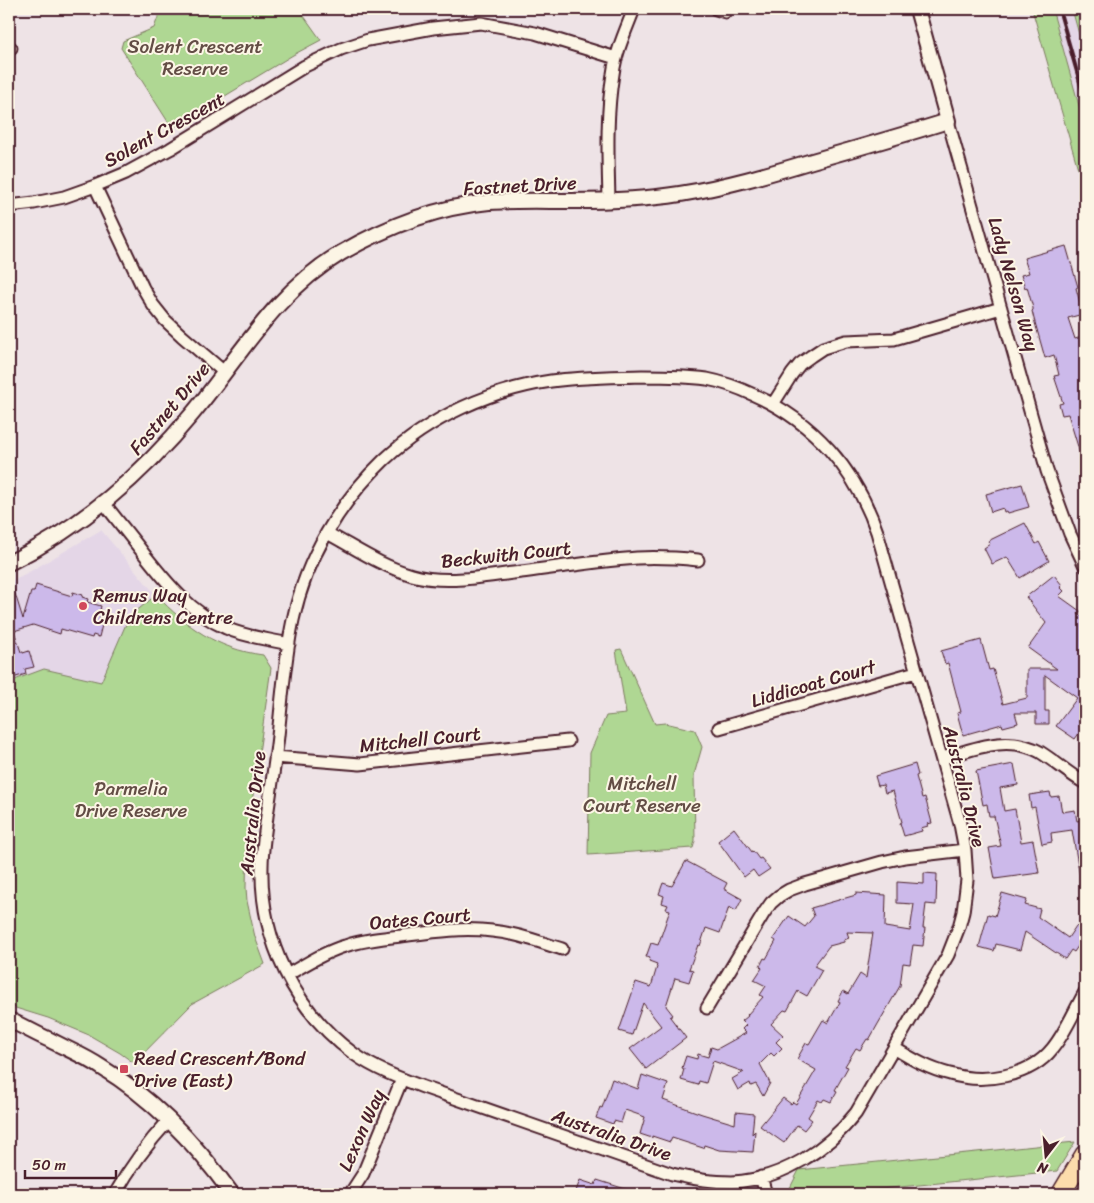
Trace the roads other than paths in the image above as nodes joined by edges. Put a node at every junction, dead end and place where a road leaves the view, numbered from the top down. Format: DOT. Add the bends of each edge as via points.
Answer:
graph roads {
  1 [pos="634,9"];
  2 [pos="917,9"];
  3 [pos="616,58"];
  4 [pos="948,122"];
  5 [pos="95,186"];
  6 [pos="609,200"];
  7 [pos="9,206"];
  8 [pos="1001,308"];
  9 [pos="224,372"];
  10 [pos="773,404"];
  11 [pos="104,503"];
  12 [pos="327,533"];
  13 [pos="698,560"];
  14 [pos="9,563"];
  15 [pos="1085,566"];
  16 [pos="289,644"];
  17 [pos="916,672"];
  18 [pos="719,728"];
  19 [pos="568,741"];
  20 [pos="275,757"];
  21 [pos="942,758"];
  22 [pos="1085,783"];
  23 [pos="965,850"];
  24 [pos="562,949"];
  25 [pos="287,975"];
  26 [pos="1085,992"];
  27 [pos="707,1008"];
  28 [pos="9,1020"];
  29 [pos="9,1030"];
  30 [pos="46,1038"];
  31 [pos="894,1048"];
  32 [pos="402,1079"];
  33 [pos="169,1120"];
  34 [pos="1085,1154"];
  35 [pos="761,1177"];
  36 [pos="115,1194"];
  37 [pos="232,1194"];
  38 [pos="350,1194"];
  39 [pos="766,1194"];
  40 [pos="1061,1194"];
  1 -- 3 [label="street"];
  2 -- 4 [label="street, Lady Nelson Way"];
  3 -- 5 [label="street, Solent Crescent" via="535,33 481,23 368,40 305,66 170,149"];
  3 -- 6 [label="street" via="608,111"];
  4 -- 6 [label="street, Fastnet Drive" via="706,190"];
  4 -- 8 [label="street, Lady Nelson Way"];
  5 -- 7 [label="street, Solent Crescent" via="64,197"];
  5 -- 9 [label="street" via="153,305 165,320"];
  6 -- 9 [label="street, Fastnet Drive" via="488,202 445,210 390,228 338,255 305,279 264,320"];
  8 -- 10 [label="street" via="894,339 846,341 823,348 800,364"];
  8 -- 15 [label="street, Lady Nelson Way" via="1056,497"];
  9 -- 11 [label="street, Fastnet Drive" via="168,441"];
  10 -- 12 [label="street, Australia Drive" via="726,384 688,377 574,379 511,389 451,413 414,436 384,460 361,485"];
  10 -- 17 [label="street, Australia Drive" via="826,445 862,497 876,532"];
  11 -- 14 [label="street, Fastnet Drive" via="68,530"];
  11 -- 16 [label="street" via="160,575 191,607 238,633"];
  12 -- 13 [label="street, Beckwith Court" via="397,570 444,580 636,558"];
  12 -- 16 [label="street, Australia Drive" via="302,587"];
  16 -- 20 [label="street, Australia Drive"];
  17 -- 18 [label="street, Liddicoat Court"];
  17 -- 21 [label="street, Australia Drive"];
  19 -- 20 [label="street, Mitchell Court" via="360,764"];
  20 -- 25 [label="street, Australia Drive" via="263,845 262,888 271,940"];
  21 -- 22 [label="street" via="991,745 1019,744 1040,752"];
  21 -- 23 [label="street, Australia Drive"];
  23 -- 27 [label="street" via="882,862 789,890 764,913"];
  23 -- 31 [label="street, Australia Drive" via="966,888 959,927 941,968"];
  24 -- 25 [label="street, Oates Court" via="492,931 432,932 343,946"];
  25 -- 32 [label="street, Australia Drive" via="308,1010 343,1045 370,1064"];
  26 -- 31 [label="street" via="1052,1049 1023,1071 988,1078 967,1078 925,1066"];
  28 -- 30 [label="street"];
  29 -- 30 [label="street"];
  30 -- 33 [label="street" via="100,1066"];
  31 -- 35 [label="street, Australia Drive" via="856,1113 836,1135 806,1158"];
  32 -- 35 [label="street, Australia Drive" via="672,1174 717,1181"];
  32 -- 38 [label="street, Lexon Way" via="363,1174"];
  33 -- 36 [label="street" via="140,1154"];
  33 -- 37 [label="street" via="189,1139"];
  34 -- 40 [label="main road"];
  35 -- 39 [label="street"];
}
